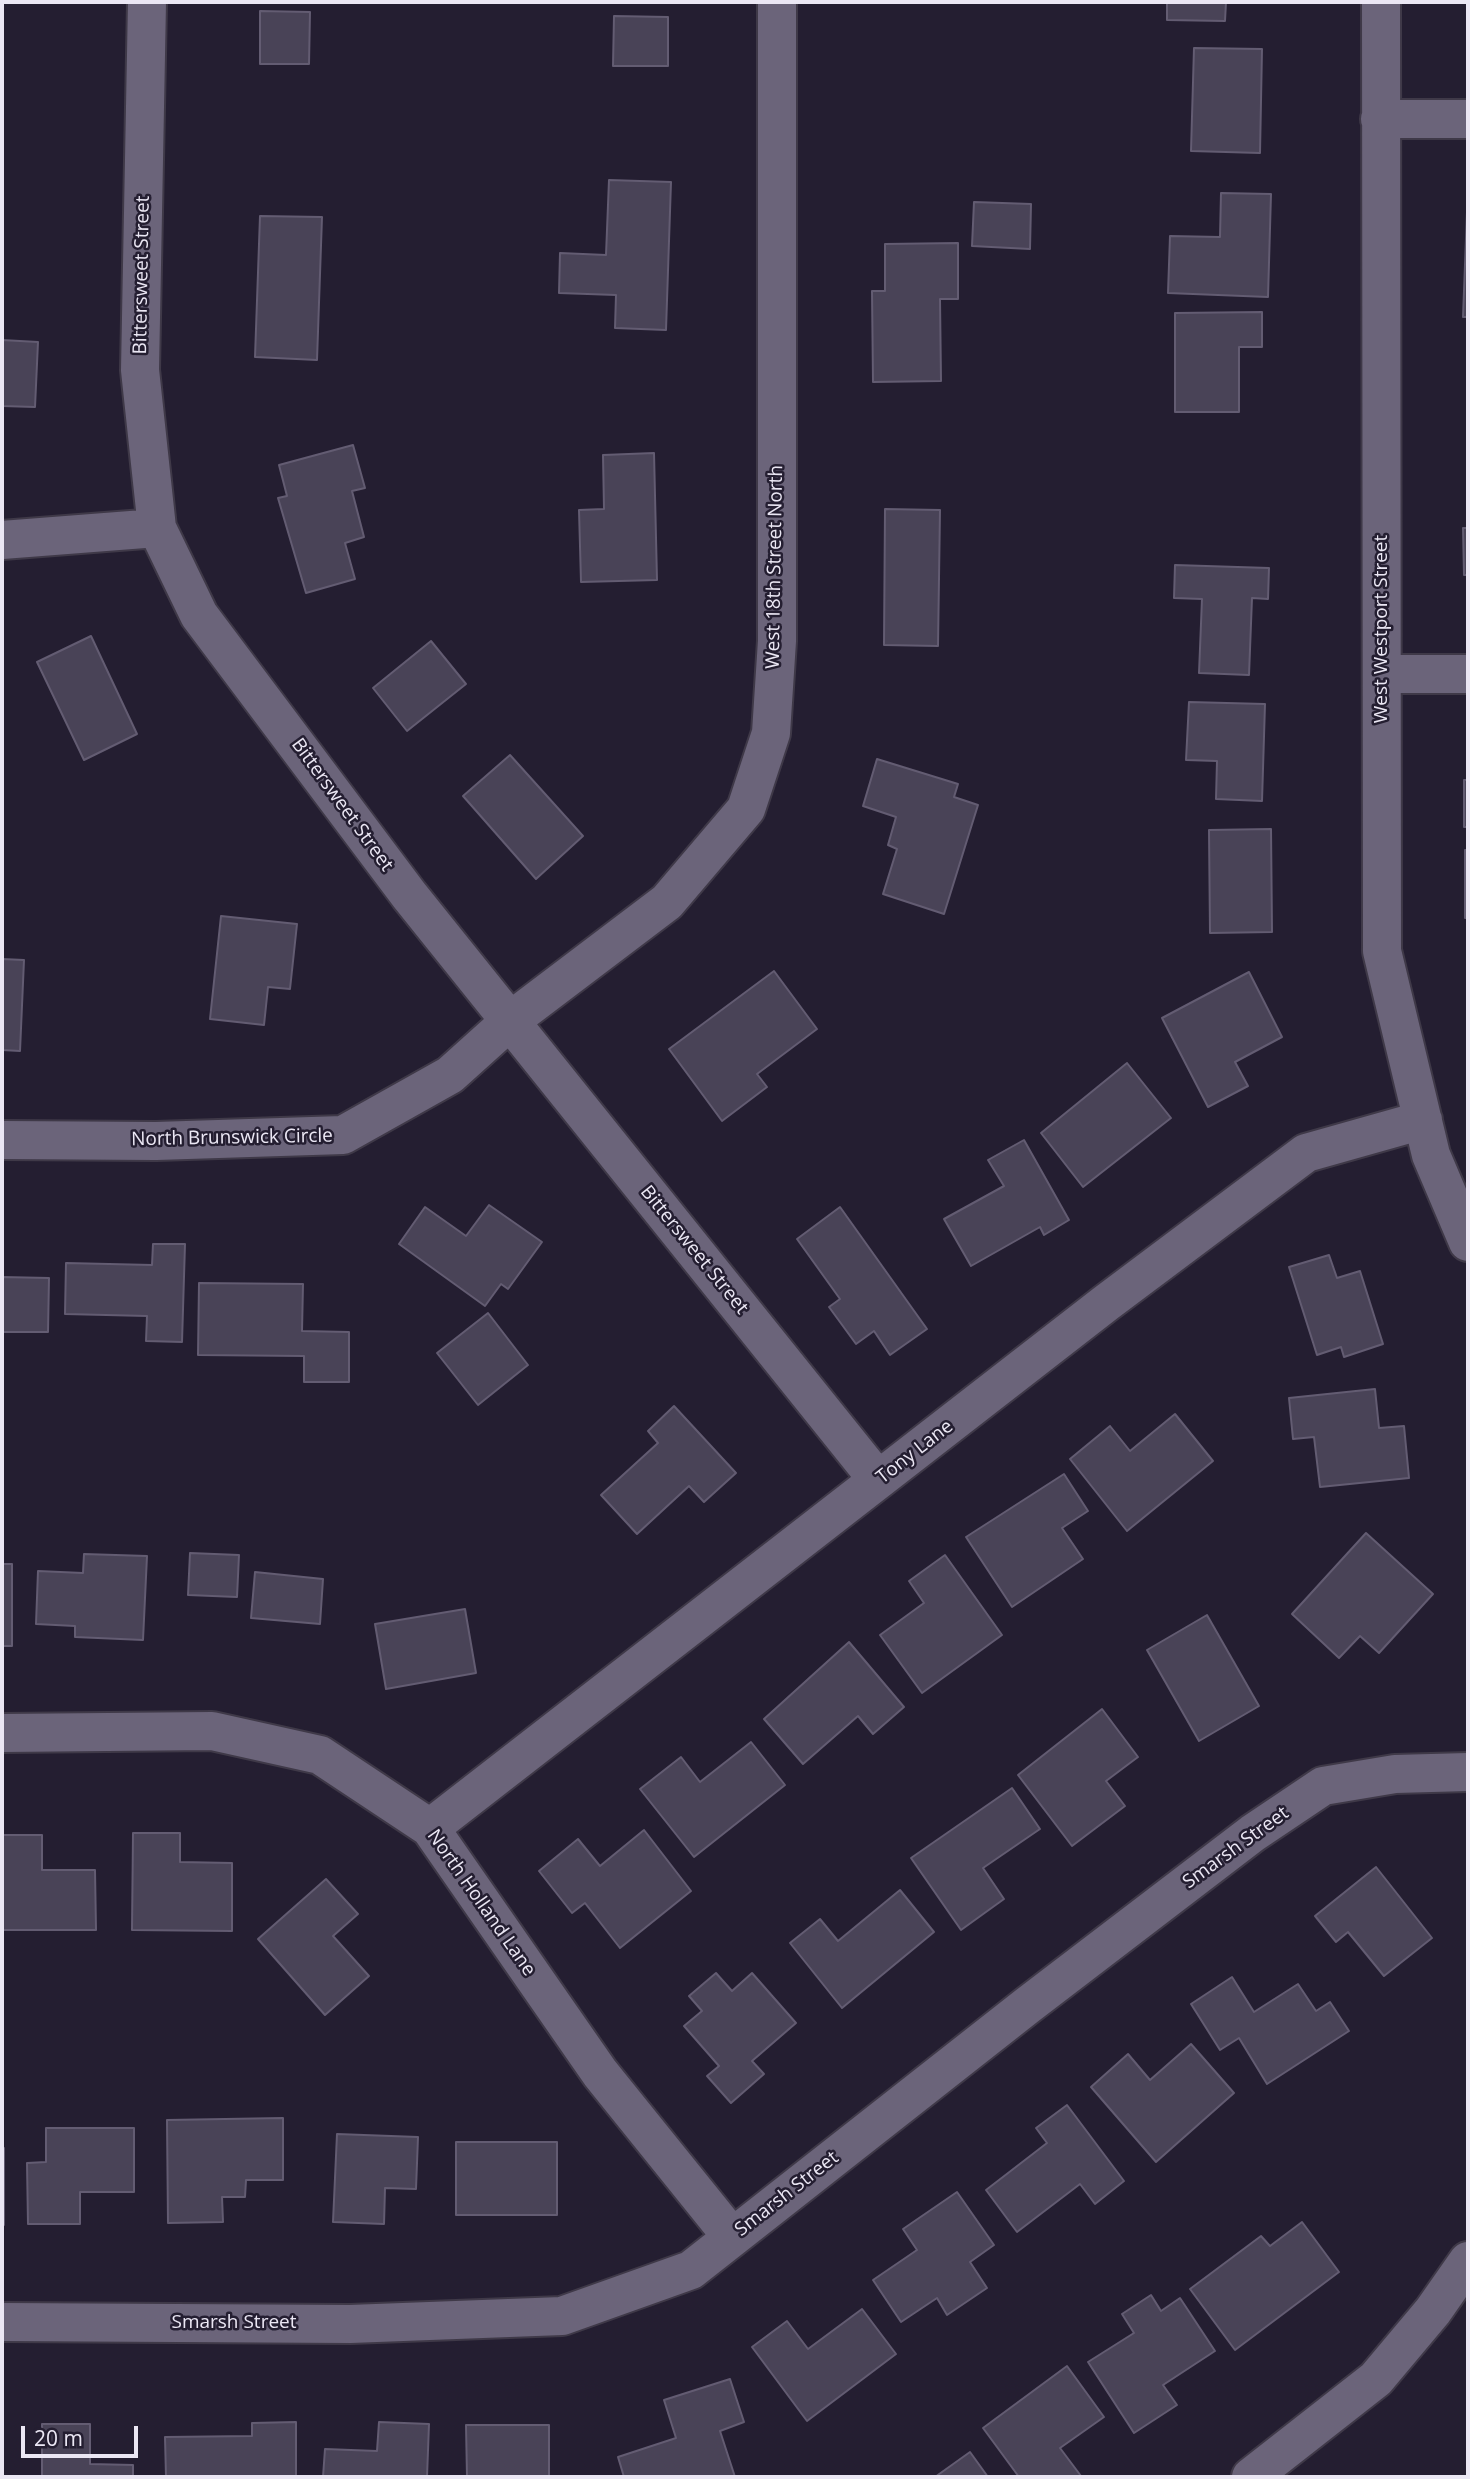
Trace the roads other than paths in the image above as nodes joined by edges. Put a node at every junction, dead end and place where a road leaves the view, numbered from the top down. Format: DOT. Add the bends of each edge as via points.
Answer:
graph roads {
  1 [pos="147,2"];
  2 [pos="777,2"];
  3 [pos="1381,2"];
  4 [pos="1380,119"];
  5 [pos="1468,119"];
  6 [pos="157,528"];
  7 [pos="2,540"];
  8 [pos="1382,674"];
  9 [pos="1468,674"];
  10 [pos="510,1021"];
  11 [pos="1423,1120"];
  12 [pos="2,1140"];
  13 [pos="1468,1242"];
  14 [pos="878,1480"];
  15 [pos="2,1733"];
  16 [pos="1468,1772"];
  17 [pos="430,1828"];
  18 [pos="732,2237"];
  19 [pos="1468,2261"];
  20 [pos="2,2322"];
  21 [pos="1251,2477"];
  1 -- 6 [label="street, Bittersweet Street" via="141,369"];
  2 -- 10 [label="street, West 18th Street North" via="776,641 771,733 746,809 667,902"];
  3 -- 4 [label="street, West Westport Street"];
  4 -- 5 [label="street"];
  4 -- 8 [label="street, West Westport Street"];
  6 -- 7 [label="street"];
  6 -- 10 [label="street, Bittersweet Street" via="199,615 408,895"];
  8 -- 9 [label="street"];
  8 -- 11 [label="street, West Westport Street" via="1382,951"];
  10 -- 12 [label="street, North Brunswick Circle" via="450,1074 343,1135"];
  10 -- 14 [label="street, Bittersweet Street"];
  11 -- 13 [label="street, West Westport Street" via="1431,1155"];
  11 -- 14 [label="street, Tony Lane" via="1306,1153"];
  14 -- 17 [label="street, Tony Lane"];
  15 -- 17 [label="street, North Holland Lane" via="212,1731 320,1755"];
  16 -- 18 [label="street, Smarsh Street" via="1395,1774 1323,1786 1232,1849"];
  17 -- 18 [label="street, North Holland Lane" via="600,2073"];
  18 -- 20 [label="street, Smarsh Street" via="691,2270 562,2316 350,2323"];
  19 -- 21 [label="street" via="1376,2379"];
}
